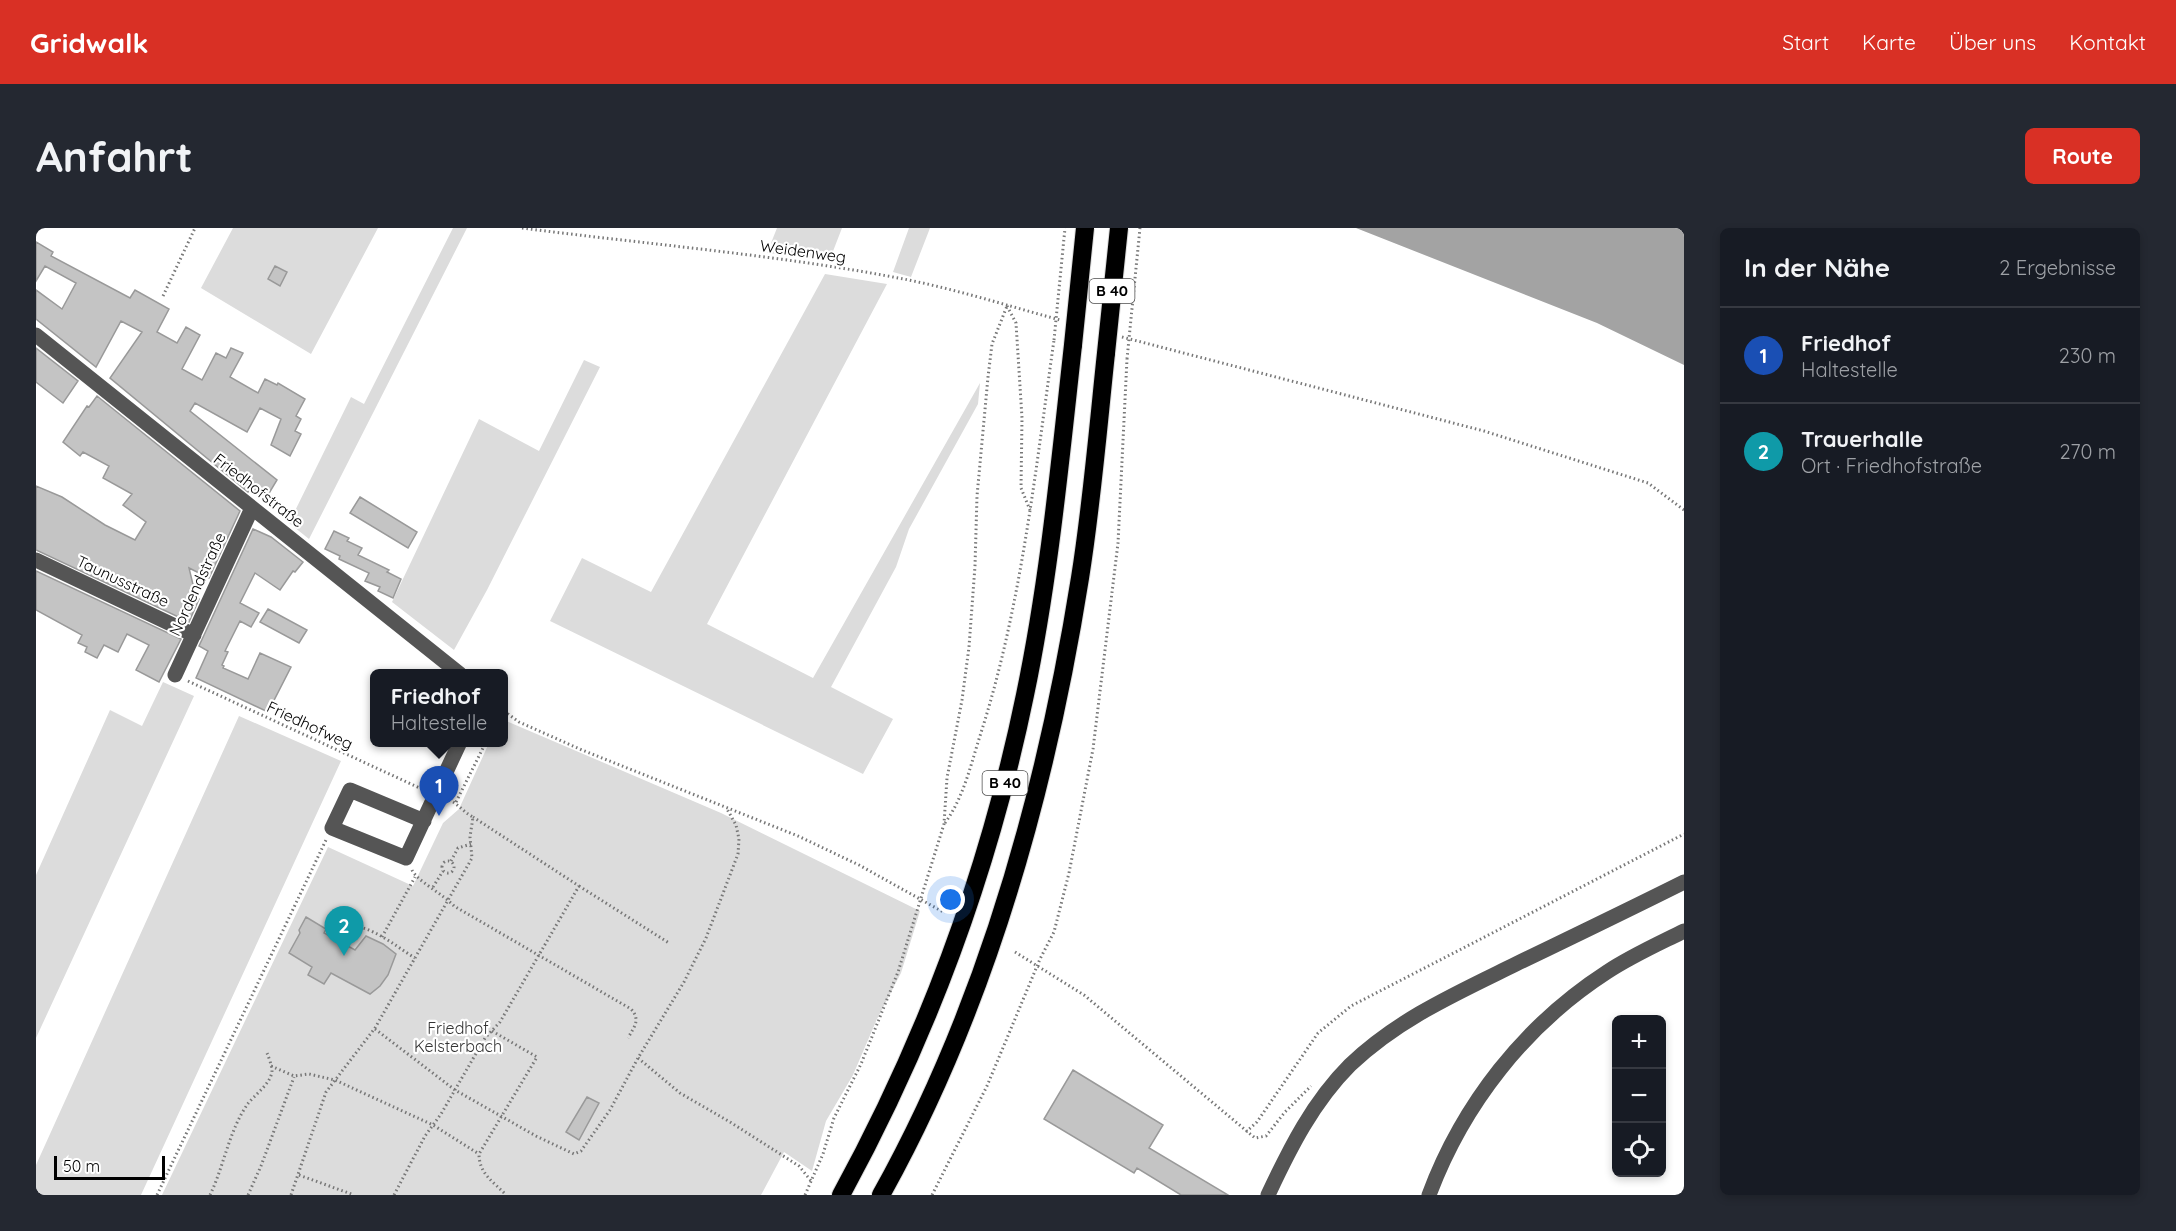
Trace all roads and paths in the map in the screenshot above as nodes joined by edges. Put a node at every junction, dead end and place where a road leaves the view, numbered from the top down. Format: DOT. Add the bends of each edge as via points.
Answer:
graph roads {
  1 [pos="195,228"];
  2 [pos="522,228"];
  3 [pos="1065,228"];
  4 [pos="1085,228"];
  5 [pos="1119,228"];
  6 [pos="1140,228"];
  7 [pos="163,296"];
  8 [pos="1007,306"];
  9 [pos="1060,320"];
  10 [pos="36,335"];
  11 [pos="1118,336"];
  12 [pos="252,508"];
  13 [pos="1030,510"];
  14 [pos="1684,510"];
  15 [pos="36,560"];
  16 [pos="194,634"];
  17 [pos="454,669"];
  18 [pos="175,675"];
  19 [pos="508,714"];
  20 [pos="458,747"];
  21 [pos="484,747"];
  22 [pos="436,795"];
  23 [pos="727,809"];
  24 [pos="473,818"];
  25 [pos="424,821"];
  26 [pos="944,824"];
  27 [pos="332,828"];
  28 [pos="1684,834"];
  29 [pos="471,844"];
  30 [pos="451,862"];
  31 [pos="452,870"];
  32 [pos="443,871"];
  33 [pos="462,875"];
  34 [pos="1684,882"];
  35 [pos="579,886"];
  36 [pos="433,888"];
  37 [pos="920,898"];
  38 [pos="448,899"];
  39 [pos="945,913"];
  40 [pos="329,932"];
  41 [pos="1684,932"];
  42 [pos="382,937"];
  43 [pos="669,943"];
  44 [pos="1015,952"];
  45 [pos="540,954"];
  46 [pos="415,958"];
  47 [pos="1038,968"];
  48 [pos="375,1028"];
  49 [pos="492,1031"];
  50 [pos="628,1038"];
  51 [pos="267,1053"];
  52 [pos="638,1058"];
  53 [pos="271,1066"];
  54 [pos="294,1076"];
  55 [pos="1318,1079"];
  56 [pos="335,1080"];
  57 [pos="455,1090"];
  58 [pos="502,1116"];
  59 [pos="433,1125"];
  60 [pos="1246,1132"];
  61 [pos="479,1154"];
  62 [pos="298,1174"];
  63 [pos="812,1182"];
  64 [pos="157,1195"];
  65 [pos="210,1195"];
  66 [pos="248,1195"];
  67 [pos="291,1195"];
  68 [pos="354,1195"];
  69 [pos="394,1195"];
  70 [pos="506,1195"];
  71 [pos="805,1195"];
  72 [pos="841,1195"];
  73 [pos="881,1195"];
  74 [pos="932,1195"];
  75 [pos="1268,1195"];
  76 [pos="1429,1195"];
  1 -- 7 [label="path"];
  2 -- 8 [label="path, Weidenweg" via="834,267 896,277"];
  3 -- 13 [label="path, bridge"];
  4 -- 72 [label="highway, B 40, bridge" via="1038,627 1004,788 939,987 890,1099"];
  5 -- 73 [label="highway, B 40, bridge" via="1093,484 1052,728 1003,911 975,989"];
  6 -- 47 [label="path, bridge" via="1127,359 1118,543 1093,749 1070,873 1054,932"];
  8 -- 9 [label="path, Weidenweg"];
  8 -- 13 [label="path" via="1016,323 1022,418 1021,488"];
  8 -- 26 [label="path" via="992,344 976,496 969,647 947,778"];
  10 -- 12 [label="street, Friedhofstraße"];
  11 -- 14 [label="path" via="1484,431 1648,483"];
  12 -- 16 [label="street, Nordendstraße"];
  12 -- 17 [label="street, Friedhofstraße"];
  13 -- 26 [label="path" via="986,718 957,806"];
  15 -- 16 [label="street, Taunusstraße"];
  16 -- 18 [label="street, Nordendstraße"];
  18 -- 22 [label="path, Friedhofweg"];
  19 -- 23 [label="path" via="564,742"];
  20 -- 22 [label="street"];
  21 -- 24 [label="path" via="456,802"];
  22 -- 25 [label="street"];
  23 -- 37 [label="path" via="827,850"];
  23 -- 52 [label="path" via="736,825 738,854 698,957"];
  24 -- 29 [label="path"];
  24 -- 35 [label="path"];
  25 -- 27 [label="street" via="406,858"];
  25 -- 27 [label="street" via="350,790"];
  26 -- 37 [label="path"];
  27 -- 64 [label="path"];
  28 -- 60 [label="path" via="1336,1016 1318,1033 1257,1122"];
  29 -- 30 [label="path" via="458,848"];
  29 -- 33 [label="path" via="472,858"];
  30 -- 31 [label="path"];
  30 -- 32 [label="path" via="443,863"];
  31 -- 32 [label="path"];
  31 -- 33 [label="path"];
  32 -- 36 [label="path"];
  33 -- 38 [label="path"];
  34 -- 75 [label="street" via="1433,1005 1388,1033 1350,1066 1319,1101"];
  35 -- 43 [label="path"];
  35 -- 45 [label="path"];
  36 -- 38 [label="path"];
  36 -- 42 [label="path" via="415,877"];
  37 -- 39 [label="path"];
  37 -- 63 [label="path" via="898,972 861,1064 834,1118"];
  38 -- 45 [label="path"];
  38 -- 46 [label="path"];
  40 -- 42 [label="path" via="344,925 357,925"];
  41 -- 76 [label="street" via="1606,972 1529,1036 1477,1099 1449,1148"];
  42 -- 46 [label="path"];
  44 -- 47 [label="path"];
  45 -- 49 [label="path"];
  45 -- 50 [label="path" via="631,1009 637,1021"];
  46 -- 48 [label="path"];
  47 -- 60 [label="path" via="1084,994"];
  47 -- 74 [label="path" via="987,1086"];
  48 -- 56 [label="path"];
  48 -- 57 [label="path"];
  49 -- 57 [label="path"];
  49 -- 58 [label="path" via="537,1057"];
  51 -- 53 [label="path"];
  52 -- 58 [label="path" via="610,1110 581,1151 574,1154"];
  52 -- 63 [label="path" via="680,1093 799,1166"];
  53 -- 54 [label="path"];
  53 -- 65 [label="path" via="268,1081 247,1106 235,1130"];
  54 -- 56 [label="path" via="309,1074"];
  54 -- 66 [label="path"];
  55 -- 60 [label="path" via="1266,1136 1255,1138"];
  56 -- 59 [label="path"];
  56 -- 62 [label="path" via="326,1092"];
  57 -- 58 [label="path"];
  57 -- 59 [label="path"];
  58 -- 61 [label="path"];
  59 -- 61 [label="path"];
  59 -- 69 [label="path"];
  61 -- 70 [label="path" via="486,1177"];
  62 -- 67 [label="path"];
  62 -- 68 [label="path"];
  63 -- 71 [label="path"];
}
